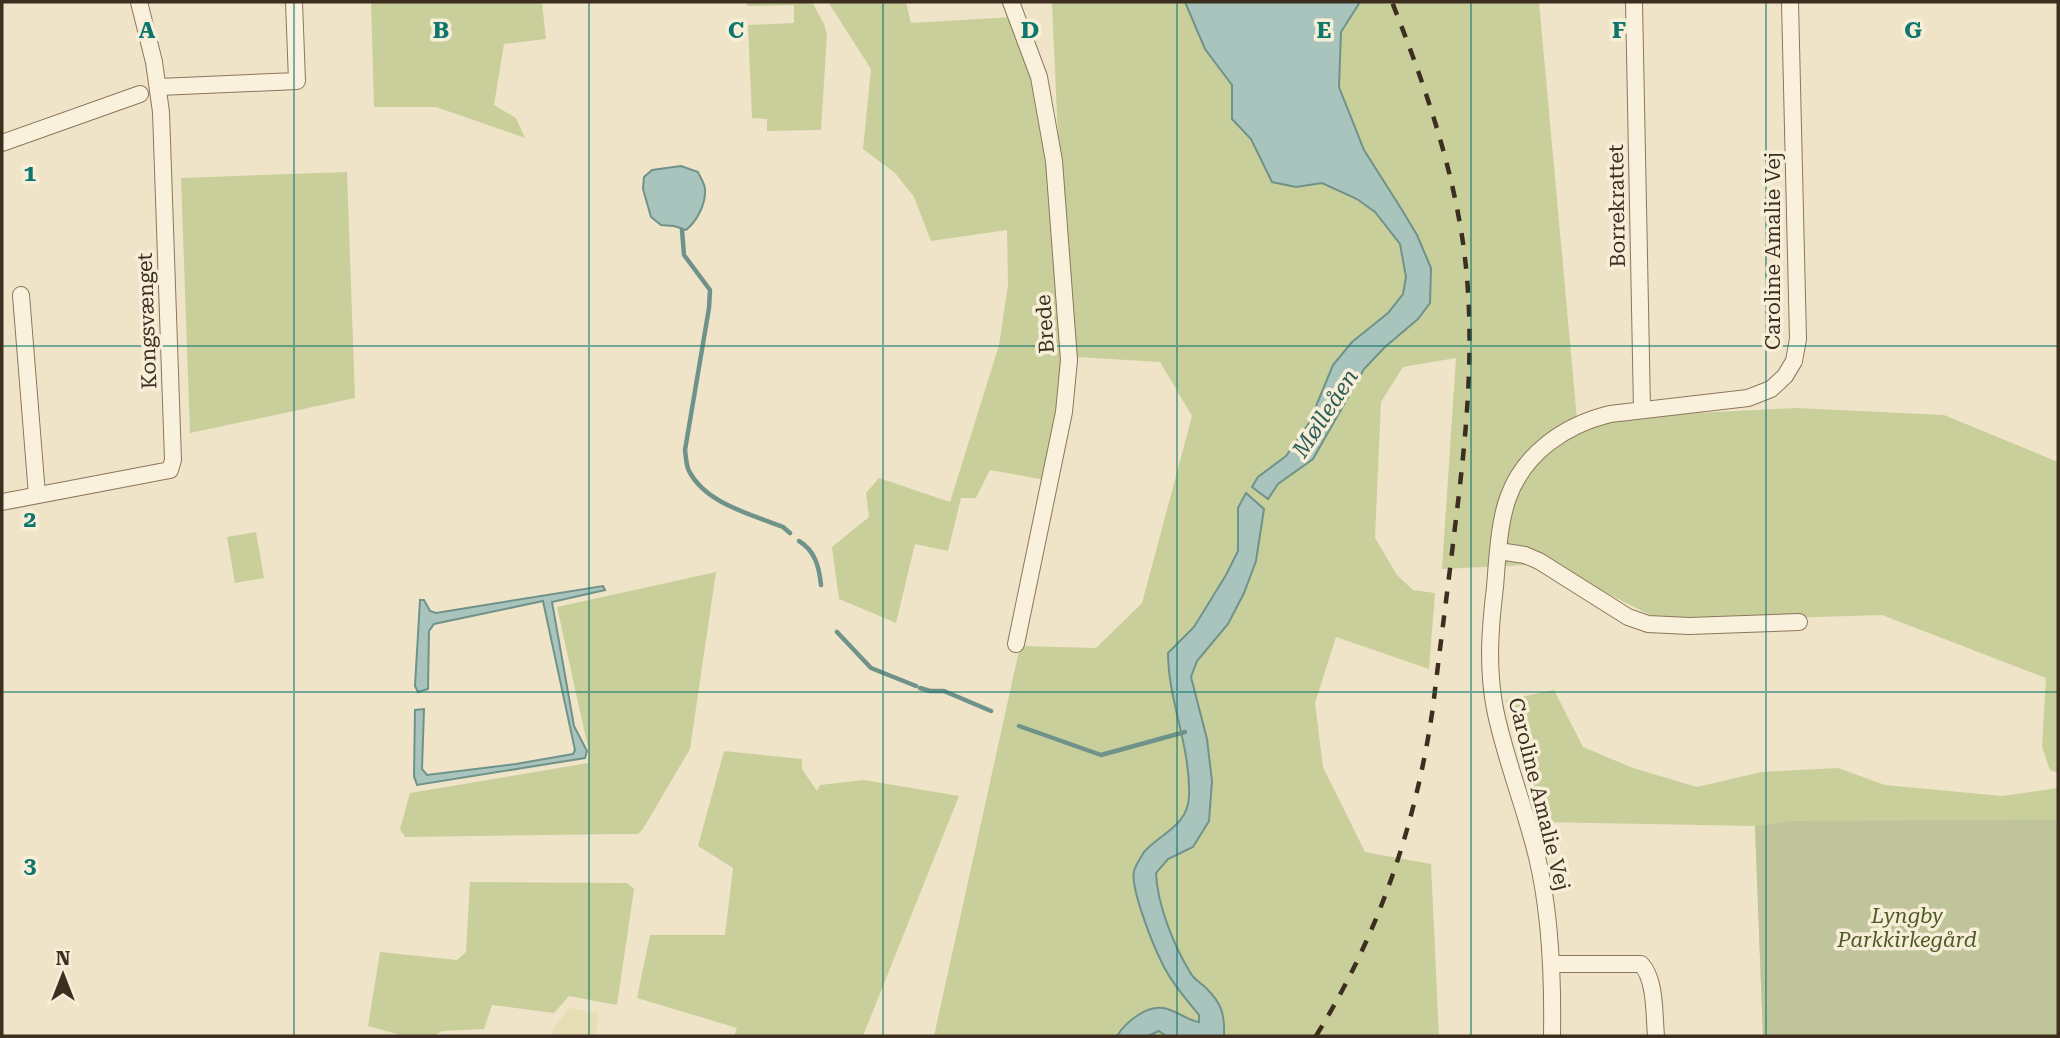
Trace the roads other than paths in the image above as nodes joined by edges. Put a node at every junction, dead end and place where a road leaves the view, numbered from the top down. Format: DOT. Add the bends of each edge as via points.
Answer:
graph roads {
  1 [pos="139,2"];
  2 [pos="294,2"];
  3 [pos="1011,2"];
  4 [pos="1634,2"];
  5 [pos="1790,2"];
  6 [pos="159,87"];
  7 [pos="140,94"];
  8 [pos="2,143"];
  9 [pos="21,295"];
  10 [pos="1642,409"];
  11 [pos="37,495"];
  12 [pos="2,502"];
  13 [pos="1499,551"];
  14 [pos="1799,622"];
  15 [pos="1016,644"];
  16 [pos="1552,964"];
  17 [pos="1552,1036"];
  18 [pos="1656,1036"];
  1 -- 6 [label="street, Kongsvænget"];
  2 -- 6 [label="street" via="297,81"];
  3 -- 15 [label="street, Brede" via="1039,77 1054,161 1069,360 1064,412"];
  4 -- 10 [label="street, Borrekrattet"];
  5 -- 10 [label="street, Caroline Amalie Vej" via="1798,339 1794,361 1771,389 1748,398"];
  6 -- 11 [label="street, Kongsvænget" via="173,460 170,470"];
  7 -- 8 [label="street"];
  9 -- 11 [label="street"];
  10 -- 13 [label="street, Caroline Amalie Vej" via="1588,419 1541,449 1508,498"];
  11 -- 12 [label="street, Kongsvænget"];
  13 -- 14 [label="street" via="1539,561 1628,617 1648,624"];
  13 -- 16 [label="street, Caroline Amalie Vej" via="1489,646 1494,706 1537,857"];
  16 -- 17 [label="street, Caroline Amalie Vej"];
  16 -- 18 [label="street" via="1641,964 1650,985"];
}
